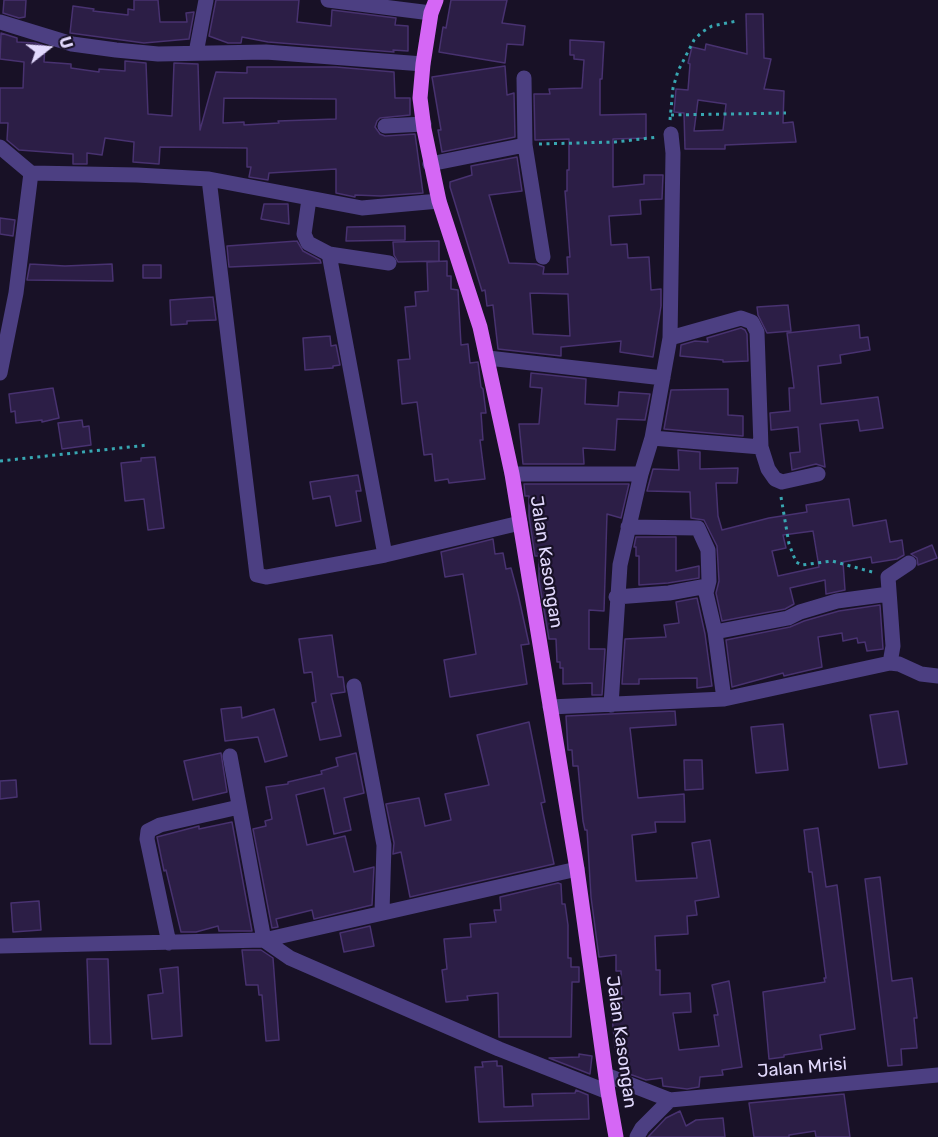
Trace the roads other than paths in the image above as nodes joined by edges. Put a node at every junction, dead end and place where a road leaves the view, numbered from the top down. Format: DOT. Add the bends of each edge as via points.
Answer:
graph roads {
  1 [pos="206,0"];
  2 [pos="328,0"];
  3 [pos="434,7"];
  4 [pos="0,22"];
  5 [pos="196,53"];
  6 [pos="423,64"];
  7 [pos="525,78"];
  8 [pos="424,124"];
  9 [pos="385,126"];
  10 [pos="671,134"];
  11 [pos="525,145"];
  12 [pos="0,147"];
  13 [pos="430,164"];
  14 [pos="31,174"];
  15 [pos="209,179"];
  16 [pos="309,199"];
  17 [pos="439,201"];
  18 [pos="329,254"];
  19 [pos="543,257"];
  20 [pos="389,263"];
  21 [pos="670,338"];
  22 [pos="488,358"];
  23 [pos="0,373"];
  24 [pos="663,378"];
  25 [pos="652,438"];
  26 [pos="761,447"];
  27 [pos="512,474"];
  28 [pos="640,474"];
  29 [pos="818,474"];
  30 [pos="520,523"];
  31 [pos="628,527"];
  32 [pos="385,555"];
  33 [pos="909,563"];
  34 [pos="707,586"];
  35 [pos="889,594"];
  36 [pos="616,597"];
  37 [pos="715,632"];
  38 [pos="890,663"];
  39 [pos="938,676"];
  40 [pos="354,686"];
  41 [pos="724,699"];
  42 [pos="611,705"];
  43 [pos="550,707"];
  44 [pos="230,756"];
  45 [pos="239,807"];
  46 [pos="577,869"];
  47 [pos="382,912"];
  48 [pos="264,940"];
  49 [pos="169,943"];
  50 [pos="0,946"];
  51 [pos="606,1075"];
  52 [pos="938,1075"];
  53 [pos="608,1092"];
  54 [pos="670,1100"];
  55 [pos="616,1137"];
  56 [pos="637,1137"];
  1 -- 5 [label="street"];
  2 -- 3 [label="street"];
  3 -- 6 [label="main road, Jalan Kasongan"];
  4 -- 5 [label="street" via="72,44 158,54"];
  5 -- 6 [label="street" via="266,52"];
  6 -- 8 [label="main road, Jalan Kasongan" via="420,98"];
  7 -- 11 [label="street"];
  8 -- 9 [label="street"];
  8 -- 13 [label="main road, Jalan Kasongan"];
  10 -- 21 [label="street"];
  11 -- 13 [label="street"];
  11 -- 19 [label="street"];
  12 -- 14 [label="street"];
  13 -- 17 [label="main road, Jalan Kasongan"];
  14 -- 15 [label="street"];
  14 -- 23 [label="street" via="16,293"];
  15 -- 16 [label="street"];
  15 -- 32 [label="street" via="256,575 266,577"];
  16 -- 17 [label="street" via="362,208"];
  16 -- 18 [label="street" via="304,237"];
  17 -- 22 [label="main road, Jalan Kasongan"];
  18 -- 20 [label="street"];
  18 -- 32 [label="street"];
  21 -- 24 [label="street"];
  21 -- 26 [label="street" via="741,318 754,324"];
  22 -- 24 [label="street"];
  22 -- 27 [label="main road, Jalan Kasongan"];
  24 -- 25 [label="street"];
  25 -- 26 [label="street"];
  25 -- 28 [label="street"];
  26 -- 29 [label="street" via="768,469 778,481"];
  27 -- 28 [label="street"];
  27 -- 30 [label="main road, Jalan Kasongan"];
  28 -- 31 [label="street"];
  30 -- 32 [label="street"];
  30 -- 43 [label="main road, Jalan Kasongan"];
  31 -- 34 [label="street" via="698,528 708,549"];
  31 -- 36 [label="street"];
  33 -- 35 [label="street" via="888,577"];
  34 -- 36 [label="street"];
  34 -- 37 [label="street"];
  35 -- 37 [label="street" via="837,601 788,618"];
  35 -- 38 [label="street" via="893,646"];
  36 -- 42 [label="street"];
  37 -- 41 [label="street"];
  38 -- 39 [label="street" via="921,675"];
  38 -- 41 [label="street"];
  40 -- 47 [label="street" via="384,845"];
  41 -- 42 [label="street"];
  42 -- 43 [label="street"];
  43 -- 46 [label="main road, Jalan Kasongan"];
  44 -- 45 [label="street"];
  45 -- 48 [label="street"];
  45 -- 49 [label="street" via="148,831"];
  46 -- 47 [label="street"];
  46 -- 51 [label="main road, Jalan Kasongan"];
  47 -- 48 [label="street"];
  48 -- 49 [label="street"];
  48 -- 53 [label="street" via="290,958"];
  49 -- 50 [label="street"];
  51 -- 53 [label="main road, Jalan Kasongan"];
  51 -- 54 [label="street"];
  52 -- 54 [label="street, Jalan Mrisi"];
  53 -- 55 [label="main road, Jalan Kasongan"];
  54 -- 56 [label="street"];
}
